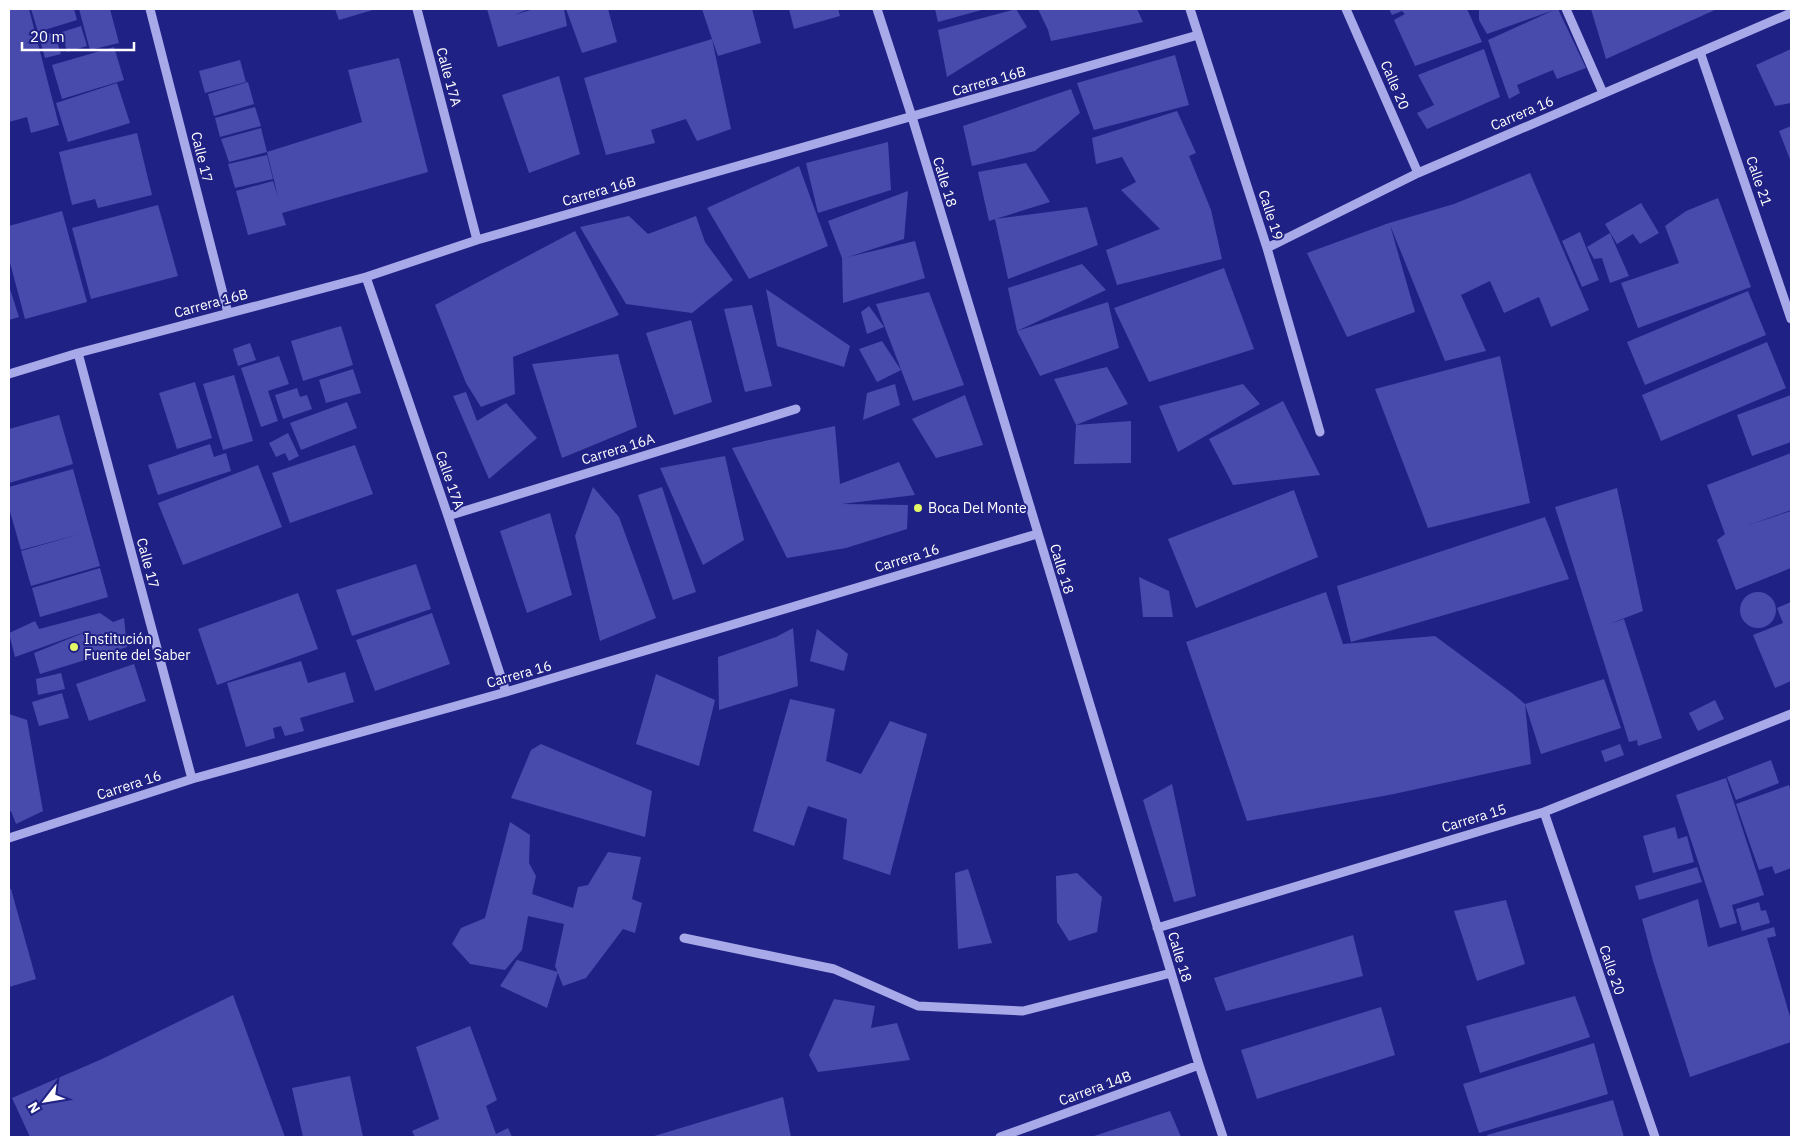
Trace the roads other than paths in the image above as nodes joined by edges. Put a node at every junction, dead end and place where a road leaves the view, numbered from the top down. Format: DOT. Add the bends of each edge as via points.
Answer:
graph roads {
  1 [pos="150,9"];
  2 [pos="417,9"];
  3 [pos="877,9"];
  4 [pos="1190,9"];
  5 [pos="1346,9"];
  6 [pos="1566,9"];
  7 [pos="1791,13"];
  8 [pos="1198,35"];
  9 [pos="1700,52"];
  10 [pos="1603,92"];
  11 [pos="912,117"];
  12 [pos="1418,173"];
  13 [pos="477,240"];
  14 [pos="1267,248"];
  15 [pos="366,277"];
  16 [pos="228,313"];
  17 [pos="1791,319"];
  18 [pos="78,354"];
  19 [pos="9,374"];
  20 [pos="796,409"];
  21 [pos="1320,432"];
  22 [pos="448,516"];
  23 [pos="1037,534"];
  24 [pos="506,692"];
  25 [pos="1791,714"];
  26 [pos="192,779"];
  27 [pos="1544,812"];
  28 [pos="9,838"];
  29 [pos="1157,928"];
  30 [pos="684,938"];
  31 [pos="1171,973"];
  32 [pos="1199,1065"];
  33 [pos="1000,1137"];
  34 [pos="1223,1137"];
  35 [pos="1655,1137"];
  1 -- 16 [label="street, Calle 17"];
  2 -- 13 [label="street, Calle 17A"];
  3 -- 11 [label="street, Calle 18"];
  4 -- 8 [label="street, Calle 19"];
  5 -- 12 [label="street, Calle 20"];
  6 -- 10 [label="street"];
  7 -- 9 [label="street, Carrera 16"];
  8 -- 11 [label="street, Carrera 16B"];
  8 -- 14 [label="street, Calle 19"];
  9 -- 10 [label="street, Carrera 16"];
  9 -- 17 [label="street, Calle 21"];
  10 -- 12 [label="street, Carrera 16"];
  11 -- 13 [label="street, Carrera 16B"];
  11 -- 23 [label="street, Calle 18"];
  12 -- 14 [label="street, Carrera 16"];
  13 -- 15 [label="street, Carrera 16B"];
  14 -- 21 [label="street, Calle 19"];
  15 -- 16 [label="street, Carrera 16B"];
  15 -- 22 [label="street, Calle 17A"];
  16 -- 18 [label="street, Carrera 16B"];
  18 -- 19 [label="street, Carrera 16B"];
  18 -- 26 [label="street, Calle 17"];
  20 -- 22 [label="street, Carrera 16A"];
  22 -- 24 [label="street, Calle 17A"];
  23 -- 24 [label="street, Carrera 16"];
  23 -- 29 [label="street, Calle 18"];
  24 -- 26 [label="street, Carrera 16"];
  25 -- 27 [label="street, Carrera 15"];
  26 -- 28 [label="street, Carrera 16"];
  27 -- 29 [label="street, Carrera 15"];
  27 -- 35 [label="street, Calle 20"];
  29 -- 31 [label="street, Calle 18"];
  30 -- 31 [label="street" via="834,969 918,1006 1023,1011"];
  31 -- 32 [label="street, Calle 18"];
  32 -- 33 [label="street, Carrera 14B"];
  32 -- 34 [label="street, Calle 18"];
}
